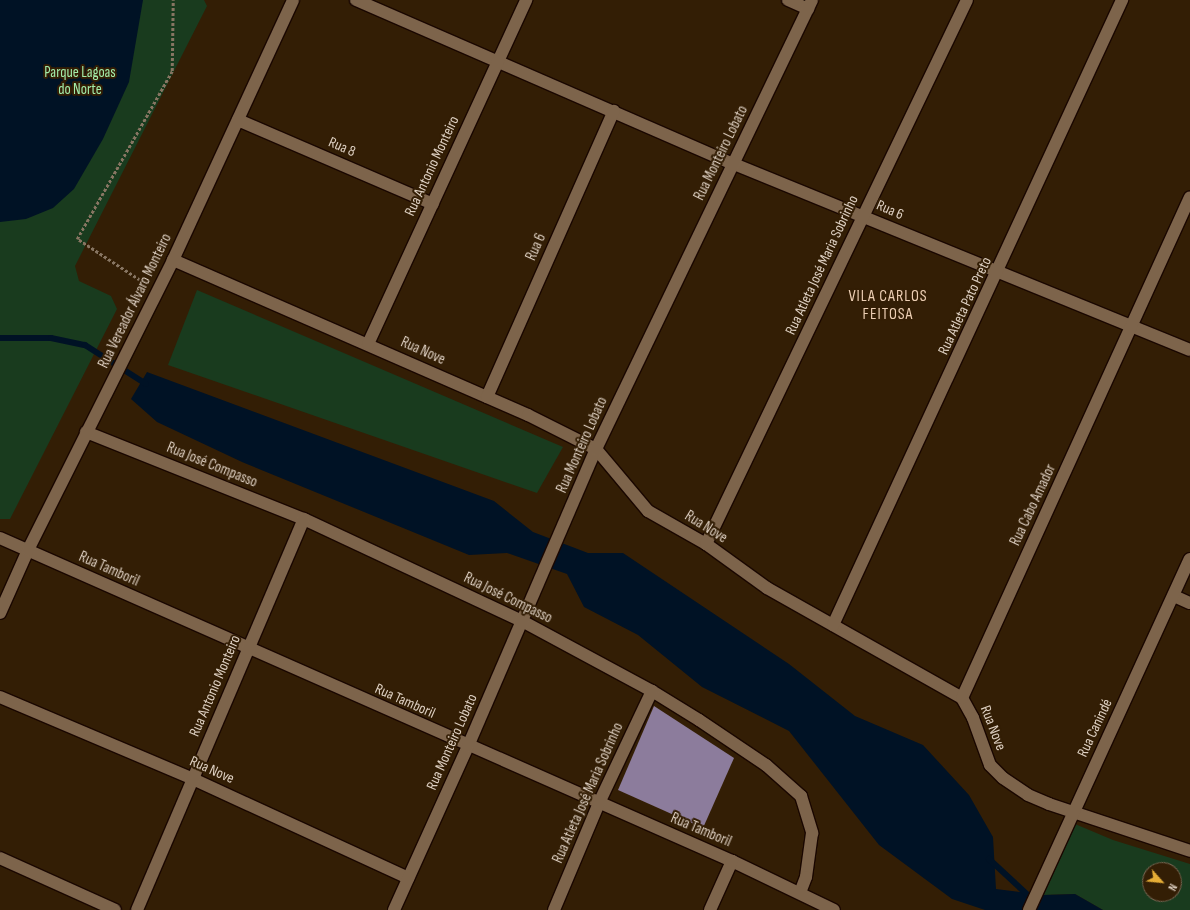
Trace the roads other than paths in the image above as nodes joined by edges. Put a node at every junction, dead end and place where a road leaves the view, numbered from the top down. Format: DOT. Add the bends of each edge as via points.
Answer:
graph roads {
  1 [pos="293,0"];
  2 [pos="356,0"];
  3 [pos="526,0"];
  4 [pos="788,0"];
  5 [pos="968,0"];
  6 [pos="1122,0"];
  7 [pos="810,4"];
  8 [pos="498,62"];
  9 [pos="614,111"];
  10 [pos="238,120"];
  11 [pos="734,164"];
  12 [pos="1190,197"];
  13 [pos="433,204"];
  14 [pos="863,216"];
  15 [pos="173,260"];
  16 [pos="998,272"];
  17 [pos="1132,326"];
  18 [pos="368,344"];
  19 [pos="1190,350"];
  20 [pos="487,397"];
  21 [pos="86,432"];
  22 [pos="596,449"];
  23 [pos="304,519"];
  24 [pos="0,538"];
  25 [pos="706,544"];
  26 [pos="28,550"];
  27 [pos="1190,559"];
  28 [pos="1174,596"];
  29 [pos="1190,603"];
  30 [pos="0,613"];
  31 [pos="522,621"];
  32 [pos="833,625"];
  33 [pos="248,649"];
  34 [pos="652,691"];
  35 [pos="0,697"];
  36 [pos="962,698"];
  37 [pos="468,746"];
  38 [pos="193,779"];
  39 [pos="599,803"];
  40 [pos="1074,812"];
  41 [pos="1190,851"];
  42 [pos="0,858"];
  43 [pos="732,861"];
  44 [pos="408,878"];
  45 [pos="800,893"];
  46 [pos="115,910"];
  47 [pos="137,910"];
  48 [pos="394,910"];
  49 [pos="554,910"];
  50 [pos="710,910"];
  51 [pos="834,910"];
  52 [pos="1029,910"];
  1 -- 10 [label="street, Rua Vereador Álvaro Monteiro"];
  2 -- 8 [label="street, Rua 6"];
  3 -- 8 [label="street, Rua Antonio Monteiro"];
  4 -- 7 [label="street"];
  5 -- 14 [label="street, Rua Atleta José Maria Sobrinho"];
  6 -- 16 [label="street, Rua Atleta Pato Preto"];
  7 -- 11 [label="street, Rua Monteiro Lobato"];
  8 -- 9 [label="street, Rua 6"];
  8 -- 13 [label="street, Rua Antonio Monteiro"];
  9 -- 11 [label="street, Rua 6"];
  9 -- 20 [label="street, Rua 6"];
  10 -- 13 [label="street, Rua 8"];
  10 -- 15 [label="street, Rua Vereador Álvaro Monteiro"];
  11 -- 14 [label="street, Rua 6"];
  11 -- 22 [label="street, Rua Monteiro Lobato"];
  12 -- 17 [label="street"];
  13 -- 18 [label="street, Rua Antonio Monteiro"];
  14 -- 16 [label="street, Rua 6"];
  14 -- 25 [label="street, Rua Atleta José Maria Sobrinho"];
  15 -- 18 [label="street, Rua Nove"];
  15 -- 21 [label="street, Rua Vereador Álvaro Monteiro"];
  16 -- 17 [label="street, Rua 6"];
  16 -- 32 [label="street, Rua Atleta Pato Preto"];
  17 -- 19 [label="street, Rua 6"];
  17 -- 36 [label="street, Rua Cabo Amador"];
  18 -- 20 [label="street, Rua Nove"];
  20 -- 22 [label="street, Rua Nove"];
  21 -- 23 [label="street, Rua José Compasso"];
  21 -- 26 [label="street, Rua Vereador Álvaro Monteiro"];
  22 -- 25 [label="street, Rua Nove" via="648,511"];
  22 -- 31 [label="street, Rua Monteiro Lobato"];
  23 -- 31 [label="street, Rua José Compasso"];
  23 -- 33 [label="street, Rua Antonio Monteiro"];
  24 -- 26 [label="street"];
  25 -- 32 [label="street, Rua Nove" via="767,588"];
  26 -- 30 [label="street, Rua Vereador Álvaro Monteiro"];
  26 -- 33 [label="street, Rua Tamboril"];
  27 -- 28 [label="street, Rua Canindé"];
  28 -- 29 [label="street"];
  28 -- 40 [label="street, Rua Canindé"];
  31 -- 34 [label="street, Rua José Compasso"];
  31 -- 37 [label="street, Rua Monteiro Lobato"];
  32 -- 36 [label="street, Rua Nove"];
  33 -- 37 [label="street, Rua Tamboril"];
  33 -- 38 [label="street, Rua Antonio Monteiro"];
  34 -- 39 [label="street, Rua Atleta José Maria Sobrinho"];
  34 -- 45 [label="street, Rua José Compasso" via="766,765 801,796 812,833 806,877"];
  35 -- 38 [label="street, Rua Nove"];
  36 -- 40 [label="street, Rua Nove" via="973,718 990,765 1003,778 1028,795"];
  37 -- 39 [label="street, Rua Tamboril"];
  37 -- 44 [label="street, Rua Monteiro Lobato"];
  38 -- 44 [label="street, Rua Nove"];
  38 -- 47 [label="street, Rua Antonio Monteiro"];
  39 -- 43 [label="street, Rua Tamboril"];
  39 -- 49 [label="street, Rua Atleta José Maria Sobrinho"];
  40 -- 41 [label="street, Rua Nove"];
  40 -- 52 [label="street, Rua Canindé"];
  42 -- 46 [label="street"];
  43 -- 45 [label="street, Rua Tamboril"];
  43 -- 50 [label="street"];
  44 -- 48 [label="street, Rua Monteiro Lobato"];
  45 -- 51 [label="street, Rua Tamboril"];
}
